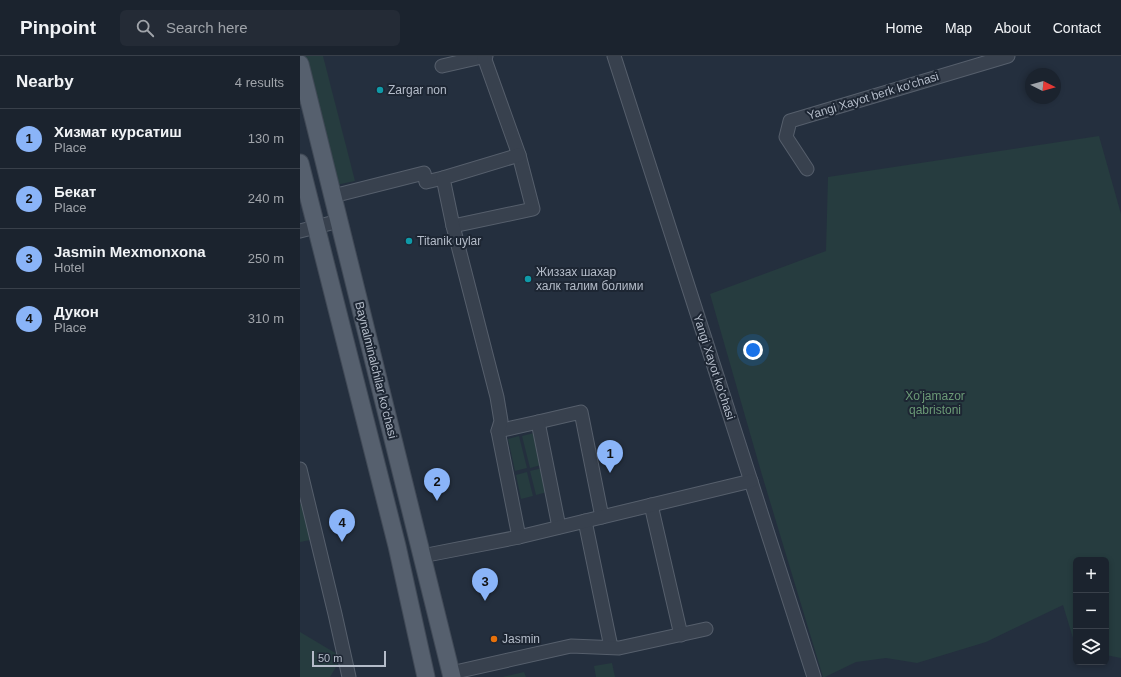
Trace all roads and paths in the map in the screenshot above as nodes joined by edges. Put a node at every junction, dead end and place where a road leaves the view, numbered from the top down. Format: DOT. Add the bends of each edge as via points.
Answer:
graph roads {
  1 [pos="485,56"];
  2 [pos="614,56"];
  3 [pos="1008,56"];
  4 [pos="300,64"];
  5 [pos="442,66"];
  6 [pos="519,155"];
  7 [pos="300,163"];
  8 [pos="807,169"];
  9 [pos="443,178"];
  10 [pos="333,196"];
  11 [pos="339,221"];
  12 [pos="453,226"];
  13 [pos="316,227"];
  14 [pos="300,231"];
  15 [pos="538,422"];
  16 [pos="498,431"];
  17 [pos="300,469"];
  18 [pos="751,481"];
  19 [pos="651,505"];
  20 [pos="602,517"];
  21 [pos="586,521"];
  22 [pos="559,527"];
  23 [pos="519,537"];
  24 [pos="422,556"];
  25 [pos="706,630"];
  26 [pos="680,635"];
  27 [pos="611,648"];
  28 [pos="452,675"];
  29 [pos="349,677"];
  30 [pos="426,677"];
  31 [pos="814,677"];
  1 -- 5 [label="street"];
  1 -- 6 [label="street"];
  2 -- 18 [label="street, Yangi Xayot ko'chasi"];
  3 -- 8 [label="street, Yangi Xayot berk ko'chasi" via="790,121 786,138"];
  4 -- 10 [label="main road, Baynalminalchilar ko’chasi"];
  6 -- 9 [label="street"];
  6 -- 12 [label="street" via="533,209"];
  7 -- 13 [label="main road, Baynalminalchilar ko’chasi"];
  9 -- 10 [label="street" via="426,182 424,173"];
  9 -- 12 [label="street"];
  10 -- 11 [label="main road, Baynalminalchilar ko’chasi"];
  11 -- 13 [label="street"];
  11 -- 24 [label="main road, Baynalminalchilar ko’chasi"];
  12 -- 16 [label="street" via="497,397 501,421"];
  13 -- 14 [label="street"];
  13 -- 30 [label="main road, Baynalminalchilar ko’chasi" via="397,546"];
  15 -- 16 [label="street"];
  15 -- 20 [label="street" via="581,412"];
  15 -- 22 [label="street"];
  16 -- 23 [label="street"];
  17 -- 29 [label="street"];
  18 -- 19 [label="street"];
  18 -- 31 [label="street, Yangi Xayot ko'chasi"];
  19 -- 20 [label="street"];
  19 -- 26 [label="street"];
  20 -- 21 [label="street"];
  21 -- 22 [label="street"];
  21 -- 27 [label="street"];
  22 -- 23 [label="street"];
  23 -- 24 [label="street"];
  24 -- 28 [label="main road, Baynalminalchilar ko’chasi"];
  25 -- 26 [label="street"];
  26 -- 27 [label="street"];
  27 -- 28 [label="street" via="571,646"];
}
